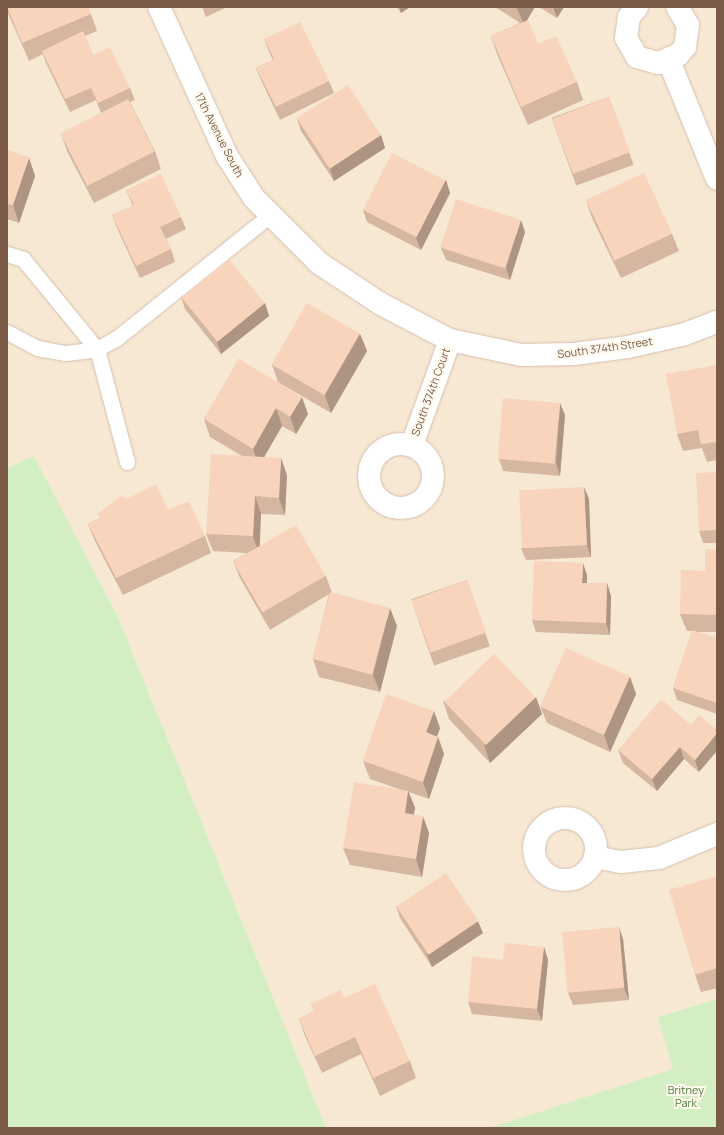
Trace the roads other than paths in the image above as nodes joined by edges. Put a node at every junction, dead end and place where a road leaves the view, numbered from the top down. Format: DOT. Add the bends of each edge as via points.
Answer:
graph roads {
  1 [pos="159,7"];
  2 [pos="637,7"];
  3 [pos="677,7"];
  4 [pos="669,61"];
  5 [pos="717,179"];
  6 [pos="269,216"];
  7 [pos="7,254"];
  8 [pos="381,304"];
  9 [pos="717,322"];
  10 [pos="7,332"];
  11 [pos="450,340"];
  12 [pos="97,350"];
  13 [pos="412,445"];
  14 [pos="127,462"];
  15 [pos="717,834"];
  16 [pos="595,858"];
  1 -- 6 [label="street, 17th Avenue South" via="227,156"];
  2 -- 4 [label="street" via="625,27 630,49 647,62"];
  3 -- 4 [label="street" via="684,15 688,36 678,55"];
  4 -- 5 [label="street"];
  6 -- 8 [label="street, 17th Avenue South" via="319,263"];
  6 -- 12 [label="lane" via="117,338"];
  7 -- 12 [label="lane" via="22,259"];
  8 -- 11 [label="street, South 374th Street"];
  9 -- 11 [label="street, South 374th Street" via="678,336 574,354 500,353"];
  10 -- 12 [label="lane" via="37,348 66,353"];
  11 -- 13 [label="street, South 374th Court"];
  12 -- 14 [label="lane"];
  15 -- 16 [label="street" via="659,858 621,862"];
}
